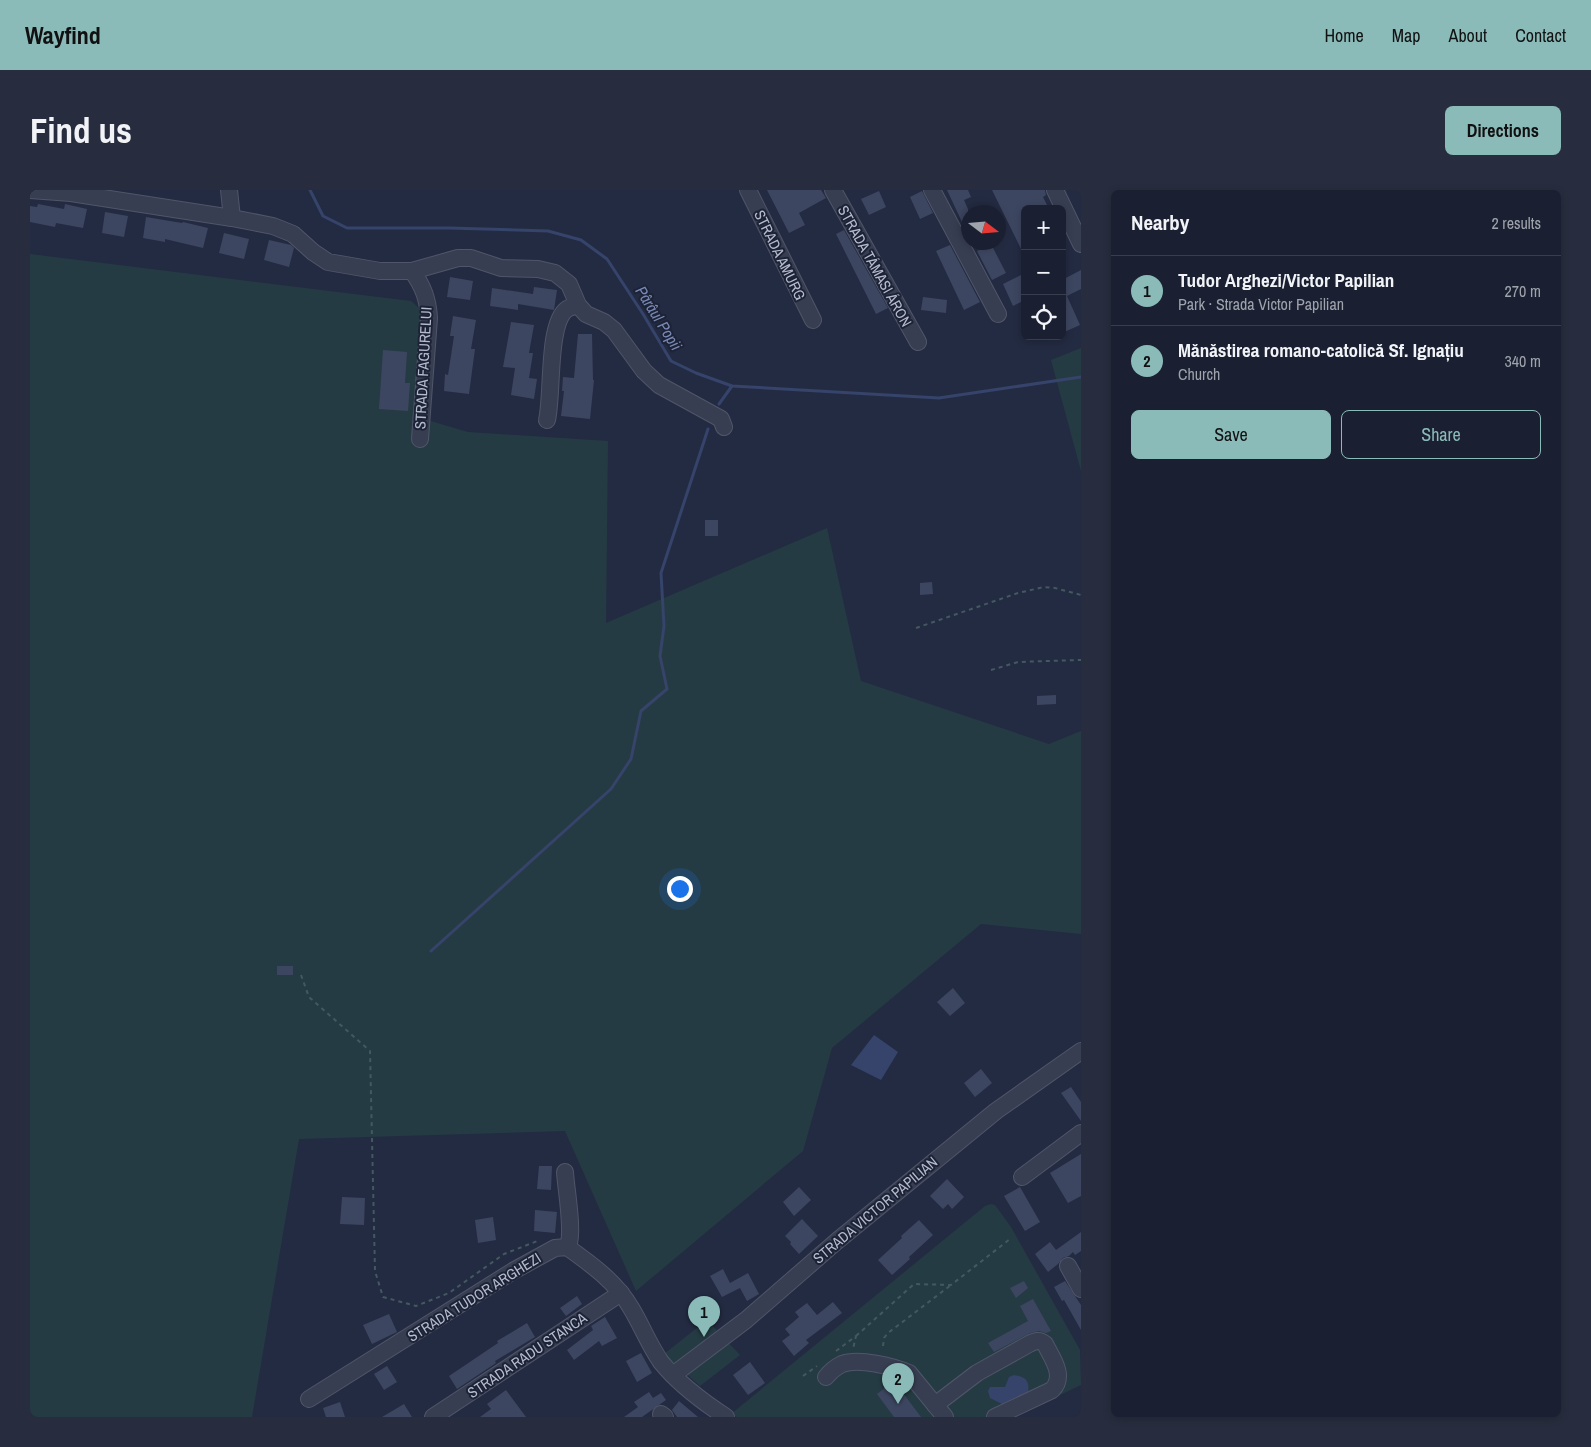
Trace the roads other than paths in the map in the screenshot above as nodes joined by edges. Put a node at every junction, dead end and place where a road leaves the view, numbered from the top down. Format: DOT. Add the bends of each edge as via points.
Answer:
graph roads {
  1 [pos="30,190"];
  2 [pos="229,190"];
  3 [pos="748,190"];
  4 [pos="833,190"];
  5 [pos="932,190"];
  6 [pos="1055,190"];
  7 [pos="232,218"];
  8 [pos="1081,244"];
  9 [pos="412,271"];
  10 [pos="578,306"];
  11 [pos="998,314"];
  12 [pos="813,320"];
  13 [pos="918,342"];
  14 [pos="547,420"];
  15 [pos="724,427"];
  16 [pos="420,439"];
  17 [pos="1081,1051"];
  18 [pos="1081,1133"];
  19 [pos="564,1172"];
  20 [pos="1022,1177"];
  21 [pos="568,1247"];
  22 [pos="1068,1266"];
  23 [pos="1081,1289"];
  24 [pos="621,1293"];
  25 [pos="674,1375"];
  26 [pos="826,1377"];
  27 [pos="310,1399"];
  28 [pos="940,1411"];
  29 [pos="433,1417"];
  30 [pos="726,1417"];
  31 [pos="995,1417"];
  1 -- 7 [label="street" via="71,193"];
  2 -- 7 [label="street"];
  3 -- 12 [label="street, STRADA AMURG"];
  4 -- 13 [label="street, STRADA TÁMASI ÁRON"];
  5 -- 11 [label="street"];
  6 -- 8 [label="street"];
  7 -- 9 [label="street" via="274,226 294,234 328,262 380,271"];
  9 -- 10 [label="street" via="458,258 471,258 500,268 546,270 569,284"];
  9 -- 16 [label="street, STRADA FAGURELUI" via="428,303 429,318"];
  10 -- 14 [label="street" via="567,309 556,326"];
  10 -- 15 [label="street" via="614,330 644,371 659,384 711,412 721,419"];
  17 -- 25 [label="street, STRADA VICTOR PAPILIAN" via="988,1116 746,1320"];
  18 -- 20 [label="street"];
  19 -- 21 [label="street" via="569,1216"];
  21 -- 24 [label="street"];
  21 -- 27 [label="street, STRADA TUDOR ARGHEZI" via="556,1248 514,1271"];
  22 -- 23 [label="street"];
  24 -- 25 [label="street" via="652,1348"];
  24 -- 29 [label="street, STRADA RADU STANCA"];
  25 -- 30 [label="street"];
  26 -- 28 [label="street" via="845,1364 888,1366 909,1373"];
  28 -- 31 [label="street" via="977,1373 1029,1344 1042,1342 1056,1366 1057,1385"];
}
